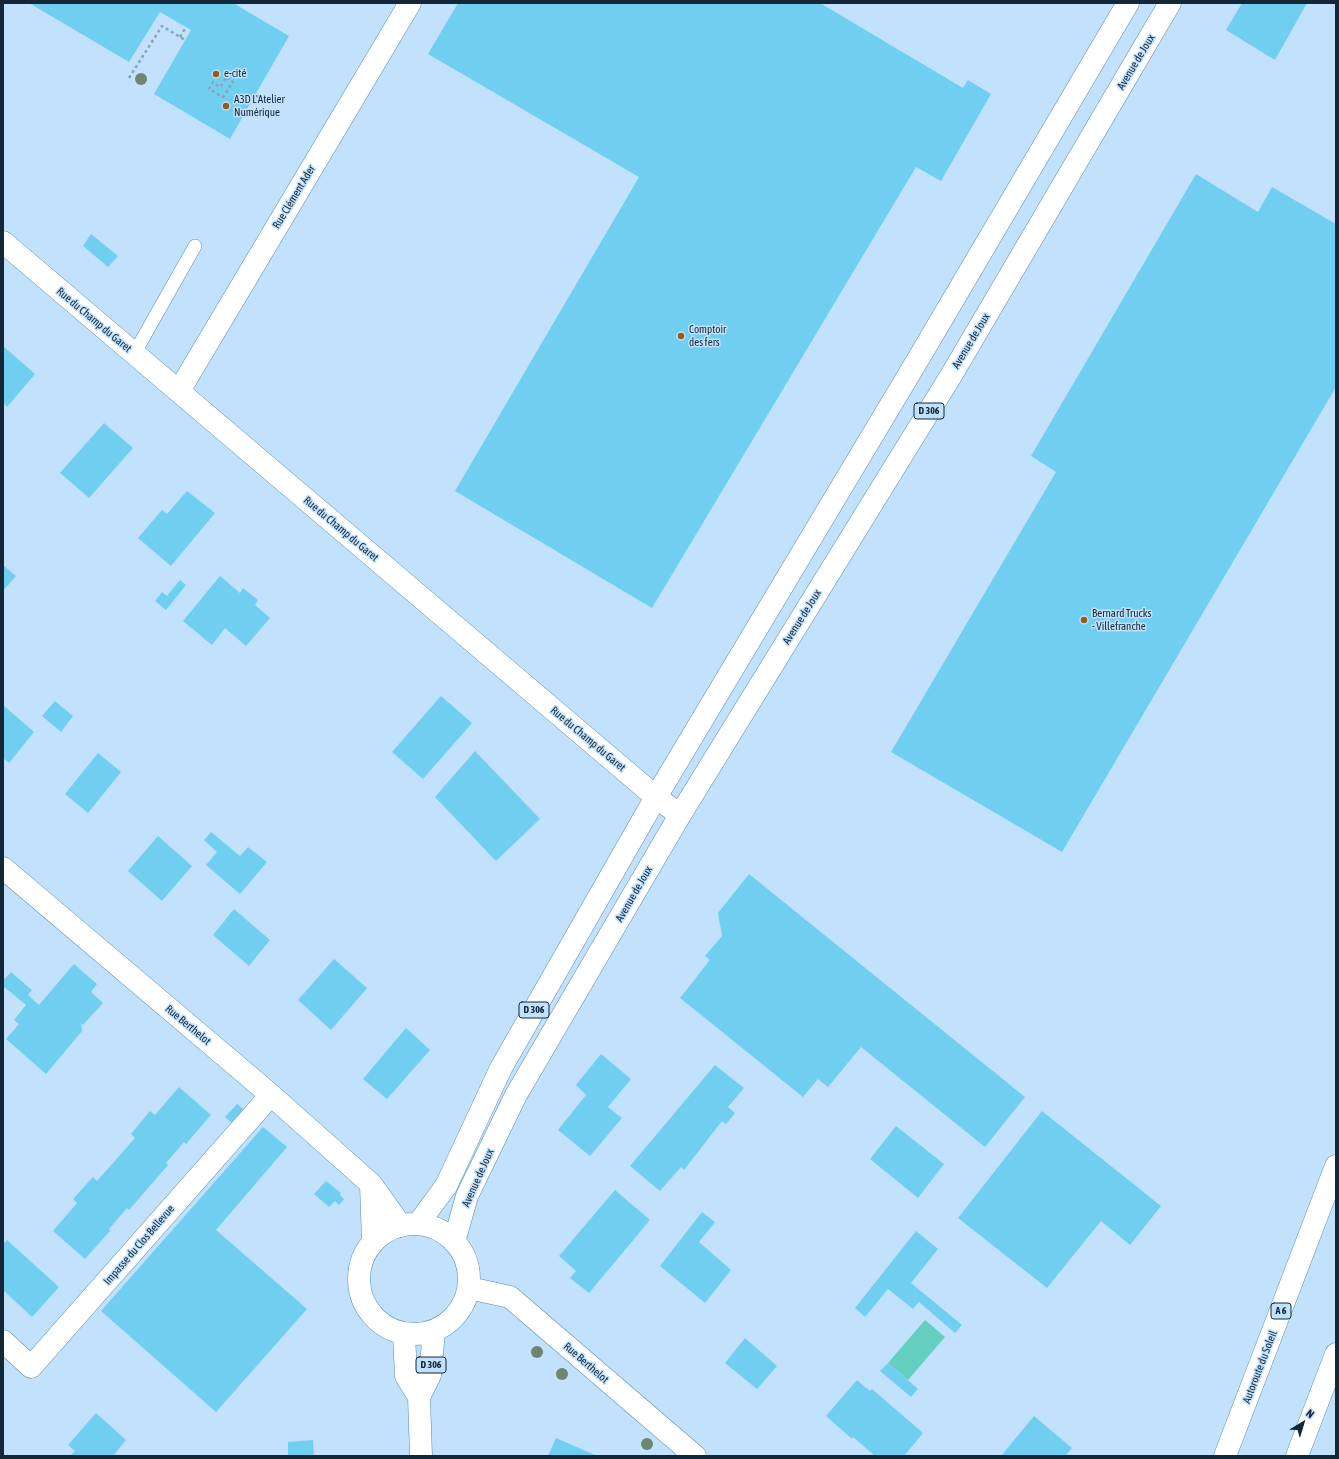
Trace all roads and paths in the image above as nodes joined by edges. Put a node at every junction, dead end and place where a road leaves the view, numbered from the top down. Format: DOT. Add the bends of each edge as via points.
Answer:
graph roads {
  1 [pos="410,3"];
  2 [pos="1128,3"];
  3 [pos="1170,3"];
  4 [pos="186,27"];
  5 [pos="180,37"];
  6 [pos="185,40"];
  7 [pos="129,78"];
  8 [pos="226,78"];
  9 [pos="3,242"];
  10 [pos="196,246"];
  11 [pos="134,354"];
  12 [pos="179,391"];
  13 [pos="656,797"];
  14 [pos="680,815"];
  15 [pos="3,868"];
  16 [pos="271,1095"];
  17 [pos="1336,1166"];
  18 [pos="371,1184"];
  19 [pos="410,1225"];
  20 [pos="373,1242"];
  21 [pos="454,1242"];
  22 [pos="469,1288"];
  23 [pos="434,1331"];
  24 [pos="404,1334"];
  25 [pos="3,1342"];
  26 [pos="1336,1354"];
  27 [pos="419,1397"];
  28 [pos="421,1456"];
  29 [pos="695,1456"];
  30 [pos="1225,1456"];
  31 [pos="1297,1456"];
  1 -- 12 [label="main road, Rue Clément Ader"];
  2 -- 13 [label="main road, D 306"];
  3 -- 14 [label="main road, Avenue de Joux / D 306" via="948,381"];
  4 -- 5 [label="path"];
  5 -- 6 [label="path"];
  5 -- 7 [label="path" via="162,26"];
  8 -- 8 [label="path" via="220,87 213,82 209,89 223,97 233,82"];
  9 -- 11 [label="main road, Rue du Champ du Garet"];
  10 -- 11 [label="lane"];
  11 -- 12 [label="main road, Rue du Champ du Garet"];
  12 -- 13 [label="main road, Rue du Champ du Garet"];
  13 -- 14 [label="main road, Rue du Champ du Garet"];
  13 -- 19 [label="main road, D 306" via="501,1068 446,1186"];
  14 -- 21 [label="main road, Avenue de Joux / D 306" via="516,1095 467,1196"];
  15 -- 16 [label="main road, Rue Berthelot"];
  16 -- 18 [label="main road, Rue Berthelot"];
  16 -- 25 [label="main road, Impasse du Clos Bellevue" via="31,1367"];
  17 -- 30 [label="main road, Autoroute du Soleil / A 6"];
  18 -- 19 [label="main road, Rue Berthelot"];
  18 -- 20 [label="main road"];
  19 -- 20 [label="main road" via="386,1232"];
  19 -- 21 [label="main road" via="431,1227 444,1233"];
  20 -- 24 [label="main road" via="364,1257 359,1273 360,1290 366,1306 376,1319"];
  21 -- 22 [label="main road" via="464,1255 469,1271"];
  22 -- 23 [label="main road" via="463,1306 450,1321"];
  22 -- 29 [label="main road, Rue Berthelot" via="510,1297"];
  23 -- 24 [label="main road"];
  23 -- 27 [label="main road, D 306" via="430,1375"];
  24 -- 27 [label="main road, D 306" via="406,1376"];
  26 -- 31 [label="main road"];
  27 -- 28 [label="main road, D 306"];
}
